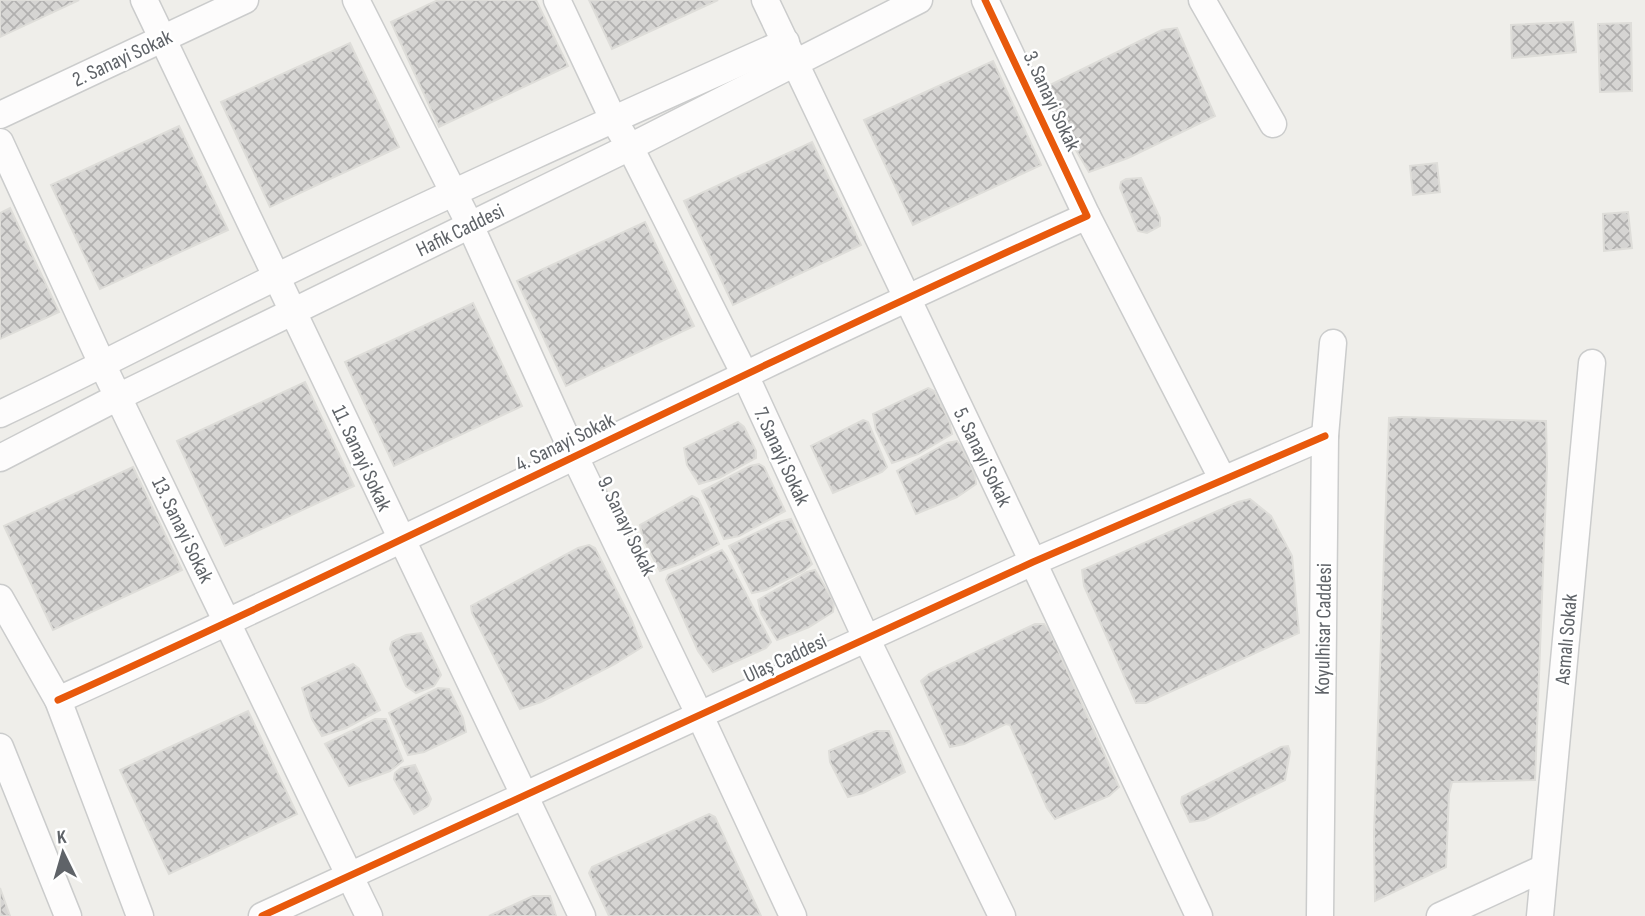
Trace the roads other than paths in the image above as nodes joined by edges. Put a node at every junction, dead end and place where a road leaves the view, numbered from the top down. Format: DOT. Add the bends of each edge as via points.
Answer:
graph roads {
  1 [pos="144,0"];
  2 [pos="245,0"];
  3 [pos="356,0"];
  4 [pos="556,0"];
  5 [pos="765,0"];
  6 [pos="919,0"];
  7 [pos="985,0"];
  8 [pos="1202,0"];
  9 [pos="162,39"];
  10 [pos="790,52"];
  11 [pos="0,115"];
  12 [pos="613,119"];
  13 [pos="1273,124"];
  14 [pos="0,142"];
  15 [pos="630,147"];
  16 [pos="452,193"];
  17 [pos="1087,216"];
  18 [pos="470,225"];
  19 [pos="278,276"];
  20 [pos="907,297"];
  21 [pos="292,312"];
  22 [pos="1333,343"];
  23 [pos="1592,363"];
  24 [pos="103,366"];
  25 [pos="745,375"];
  26 [pos="118,397"];
  27 [pos="0,414"];
  28 [pos="1325,436"];
  29 [pos="575,457"];
  30 [pos="0,458"];
  31 [pos="1223,480"];
  32 [pos="401,540"];
  33 [pos="1033,562"];
  34 [pos="0,598"];
  35 [pos="229,623"];
  36 [pos="867,640"];
  37 [pos="58,700"];
  38 [pos="700,716"];
  39 [pos="0,747"];
  40 [pos="524,797"];
  41 [pos="1544,868"];
  42 [pos="350,877"];
  43 [pos="68,916"];
  44 [pos="140,916"];
  45 [pos="262,916"];
  46 [pos="369,916"];
  47 [pos="582,916"];
  48 [pos="793,916"];
  49 [pos="1002,916"];
  50 [pos="1199,916"];
  51 [pos="1320,916"];
  52 [pos="1440,916"];
  53 [pos="1540,916"];
  1 -- 9 [label="street, 11. Sanayi Sokak"];
  2 -- 9 [label="street, 2. Sanayi Sokak"];
  3 -- 16 [label="street, 9. Sanayi Sokak"];
  4 -- 12 [label="street, 7. Sanayi Sokak"];
  5 -- 10 [label="street, 5. Sanayi Sokak"];
  6 -- 10 [label="street, Hafik Caddesi"];
  7 -- 17 [label="street, 3. Sanayi Sokak"];
  8 -- 13 [label="street"];
  9 -- 11 [label="street, 2. Sanayi Sokak"];
  9 -- 19 [label="street, 11. Sanayi Sokak"];
  10 -- 12 [label="street, Hafik Caddesi"];
  10 -- 15 [label="street, Hafik Caddesi"];
  10 -- 20 [label="street, 5. Sanayi Sokak"];
  12 -- 15 [label="street, 7. Sanayi Sokak"];
  12 -- 16 [label="street, Hafik Caddesi"];
  14 -- 24 [label="street, 13. Sanayi Sokak"];
  15 -- 18 [label="street, Hafik Caddesi"];
  15 -- 25 [label="street, 7. Sanayi Sokak"];
  16 -- 18 [label="street, 9. Sanayi Sokak"];
  16 -- 19 [label="street, Hafik Caddesi"];
  17 -- 20 [label="street, 4. Sanayi Sokak"];
  17 -- 31 [label="street, 3. Sanayi Sokak"];
  18 -- 21 [label="street, Hafik Caddesi"];
  18 -- 29 [label="street, 9. Sanayi Sokak"];
  19 -- 21 [label="street, 11. Sanayi Sokak"];
  19 -- 24 [label="street, Hafik Caddesi"];
  20 -- 25 [label="street, 4. Sanayi Sokak"];
  20 -- 33 [label="street, 5. Sanayi Sokak"];
  21 -- 26 [label="street, Hafik Caddesi"];
  21 -- 32 [label="street, 11. Sanayi Sokak"];
  22 -- 28 [label="street, Koyulhisar Caddesi"];
  23 -- 41 [label="street, Asmalı Sokak"];
  24 -- 26 [label="street, 13. Sanayi Sokak"];
  24 -- 27 [label="street, Hafik Caddesi"];
  25 -- 29 [label="street, 4. Sanayi Sokak"];
  25 -- 36 [label="street, 7. Sanayi Sokak"];
  26 -- 30 [label="street, Hafik Caddesi"];
  26 -- 35 [label="street, 13. Sanayi Sokak"];
  28 -- 31 [label="street, Ulaş Caddesi"];
  28 -- 51 [label="street, Koyulhisar Caddesi"];
  29 -- 32 [label="street, 4. Sanayi Sokak"];
  29 -- 38 [label="street, 9. Sanayi Sokak"];
  31 -- 33 [label="street, Ulaş Caddesi"];
  32 -- 35 [label="street, 4. Sanayi Sokak"];
  32 -- 40 [label="street, 11. Sanayi Sokak"];
  33 -- 36 [label="street, Ulaş Caddesi"];
  33 -- 50 [label="street, 5. Sanayi Sokak"];
  34 -- 37 [label="street"];
  35 -- 37 [label="street, 4. Sanayi Sokak"];
  35 -- 42 [label="street, 13. Sanayi Sokak"];
  36 -- 38 [label="street, Ulaş Caddesi"];
  36 -- 49 [label="street, 7. Sanayi Sokak"];
  37 -- 44 [label="street"];
  38 -- 40 [label="street, Ulaş Caddesi"];
  38 -- 48 [label="street, 9. Sanayi Sokak"];
  39 -- 43 [label="street"];
  40 -- 42 [label="street, Ulaş Caddesi"];
  40 -- 47 [label="street, 11. Sanayi Sokak"];
  41 -- 52 [label="street"];
  41 -- 53 [label="street, Asmalı Sokak"];
  42 -- 45 [label="street, Ulaş Caddesi"];
  42 -- 46 [label="street, 13. Sanayi Sokak"];
}
